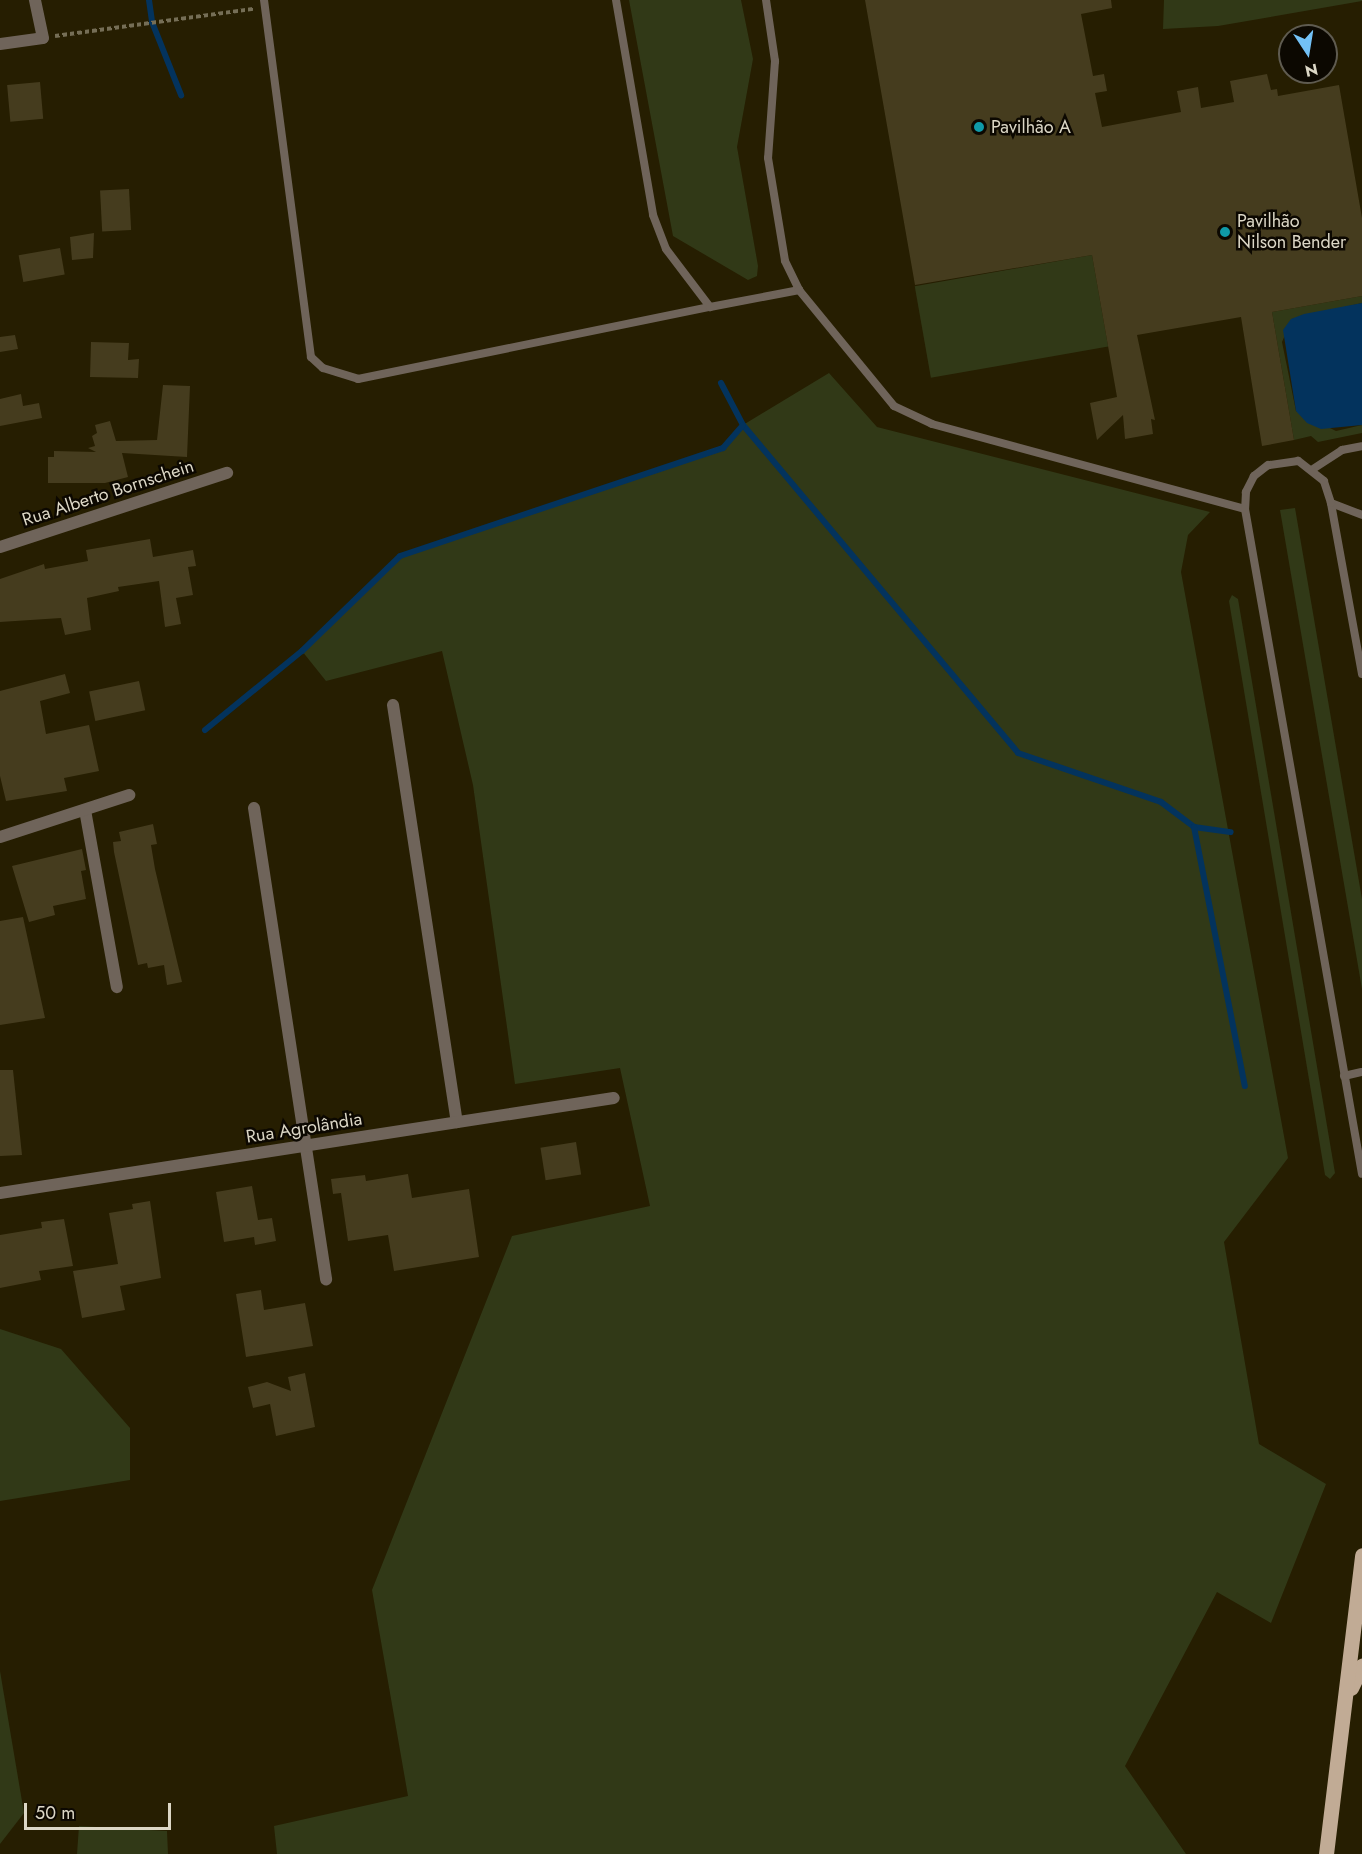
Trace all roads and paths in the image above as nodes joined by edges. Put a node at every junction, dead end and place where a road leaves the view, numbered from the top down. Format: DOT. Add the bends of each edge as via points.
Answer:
graph roads {
  1 [pos="35,0"];
  2 [pos="616,0"];
  3 [pos="766,0"];
  4 [pos="264,4"];
  5 [pos="43,38"];
  6 [pos="0,44"];
  7 [pos="799,290"];
  8 [pos="710,307"];
  9 [pos="1362,446"];
  10 [pos="1313,469"];
  11 [pos="227,473"];
  12 [pos="1331,503"];
  13 [pos="1245,509"];
  14 [pos="1362,515"];
  15 [pos="0,547"];
  16 [pos="1362,674"];
  17 [pos="393,705"];
  18 [pos="129,795"];
  19 [pos="254,808"];
  20 [pos="85,810"];
  21 [pos="0,837"];
  22 [pos="117,987"];
  23 [pos="1362,1072"];
  24 [pos="1344,1076"];
  25 [pos="614,1098"];
  26 [pos="457,1122"];
  27 [pos="305,1146"];
  28 [pos="1362,1174"];
  29 [pos="0,1193"];
  30 [pos="326,1280"];
  31 [pos="1362,1554"];
  32 [pos="1362,1665"];
  33 [pos="1346,1699"];
  34 [pos="1326,1854"];
  1 -- 5 [label="street"];
  2 -- 8 [label="lane" via="653,215 666,249"];
  3 -- 7 [label="lane" via="775,61 768,158 785,261"];
  4 -- 5 [label="path"];
  4 -- 8 [label="lane" via="311,357 323,369 358,379"];
  5 -- 6 [label="street"];
  7 -- 8 [label="lane"];
  7 -- 13 [label="lane" via="894,406 932,424"];
  9 -- 10 [label="lane" via="1342,450"];
  10 -- 12 [label="lane" via="1323,481"];
  10 -- 13 [label="lane" via="1298,461 1268,465 1254,476 1246,492"];
  11 -- 15 [label="street, Rua Alberto Bornschein"];
  12 -- 14 [label="lane"];
  12 -- 16 [label="lane"];
  13 -- 24 [label="lane"];
  17 -- 26 [label="street"];
  18 -- 20 [label="street"];
  19 -- 27 [label="street"];
  20 -- 21 [label="street"];
  20 -- 22 [label="street"];
  23 -- 24 [label="lane"];
  24 -- 28 [label="lane"];
  25 -- 26 [label="street, Rua Agrolândia"];
  26 -- 27 [label="street, Rua Agrolândia"];
  27 -- 29 [label="street, Rua Agrolândia"];
  27 -- 30 [label="street"];
  31 -- 33 [label="main road"];
  32 -- 33 [label="main road"];
  33 -- 34 [label="main road"];
}
